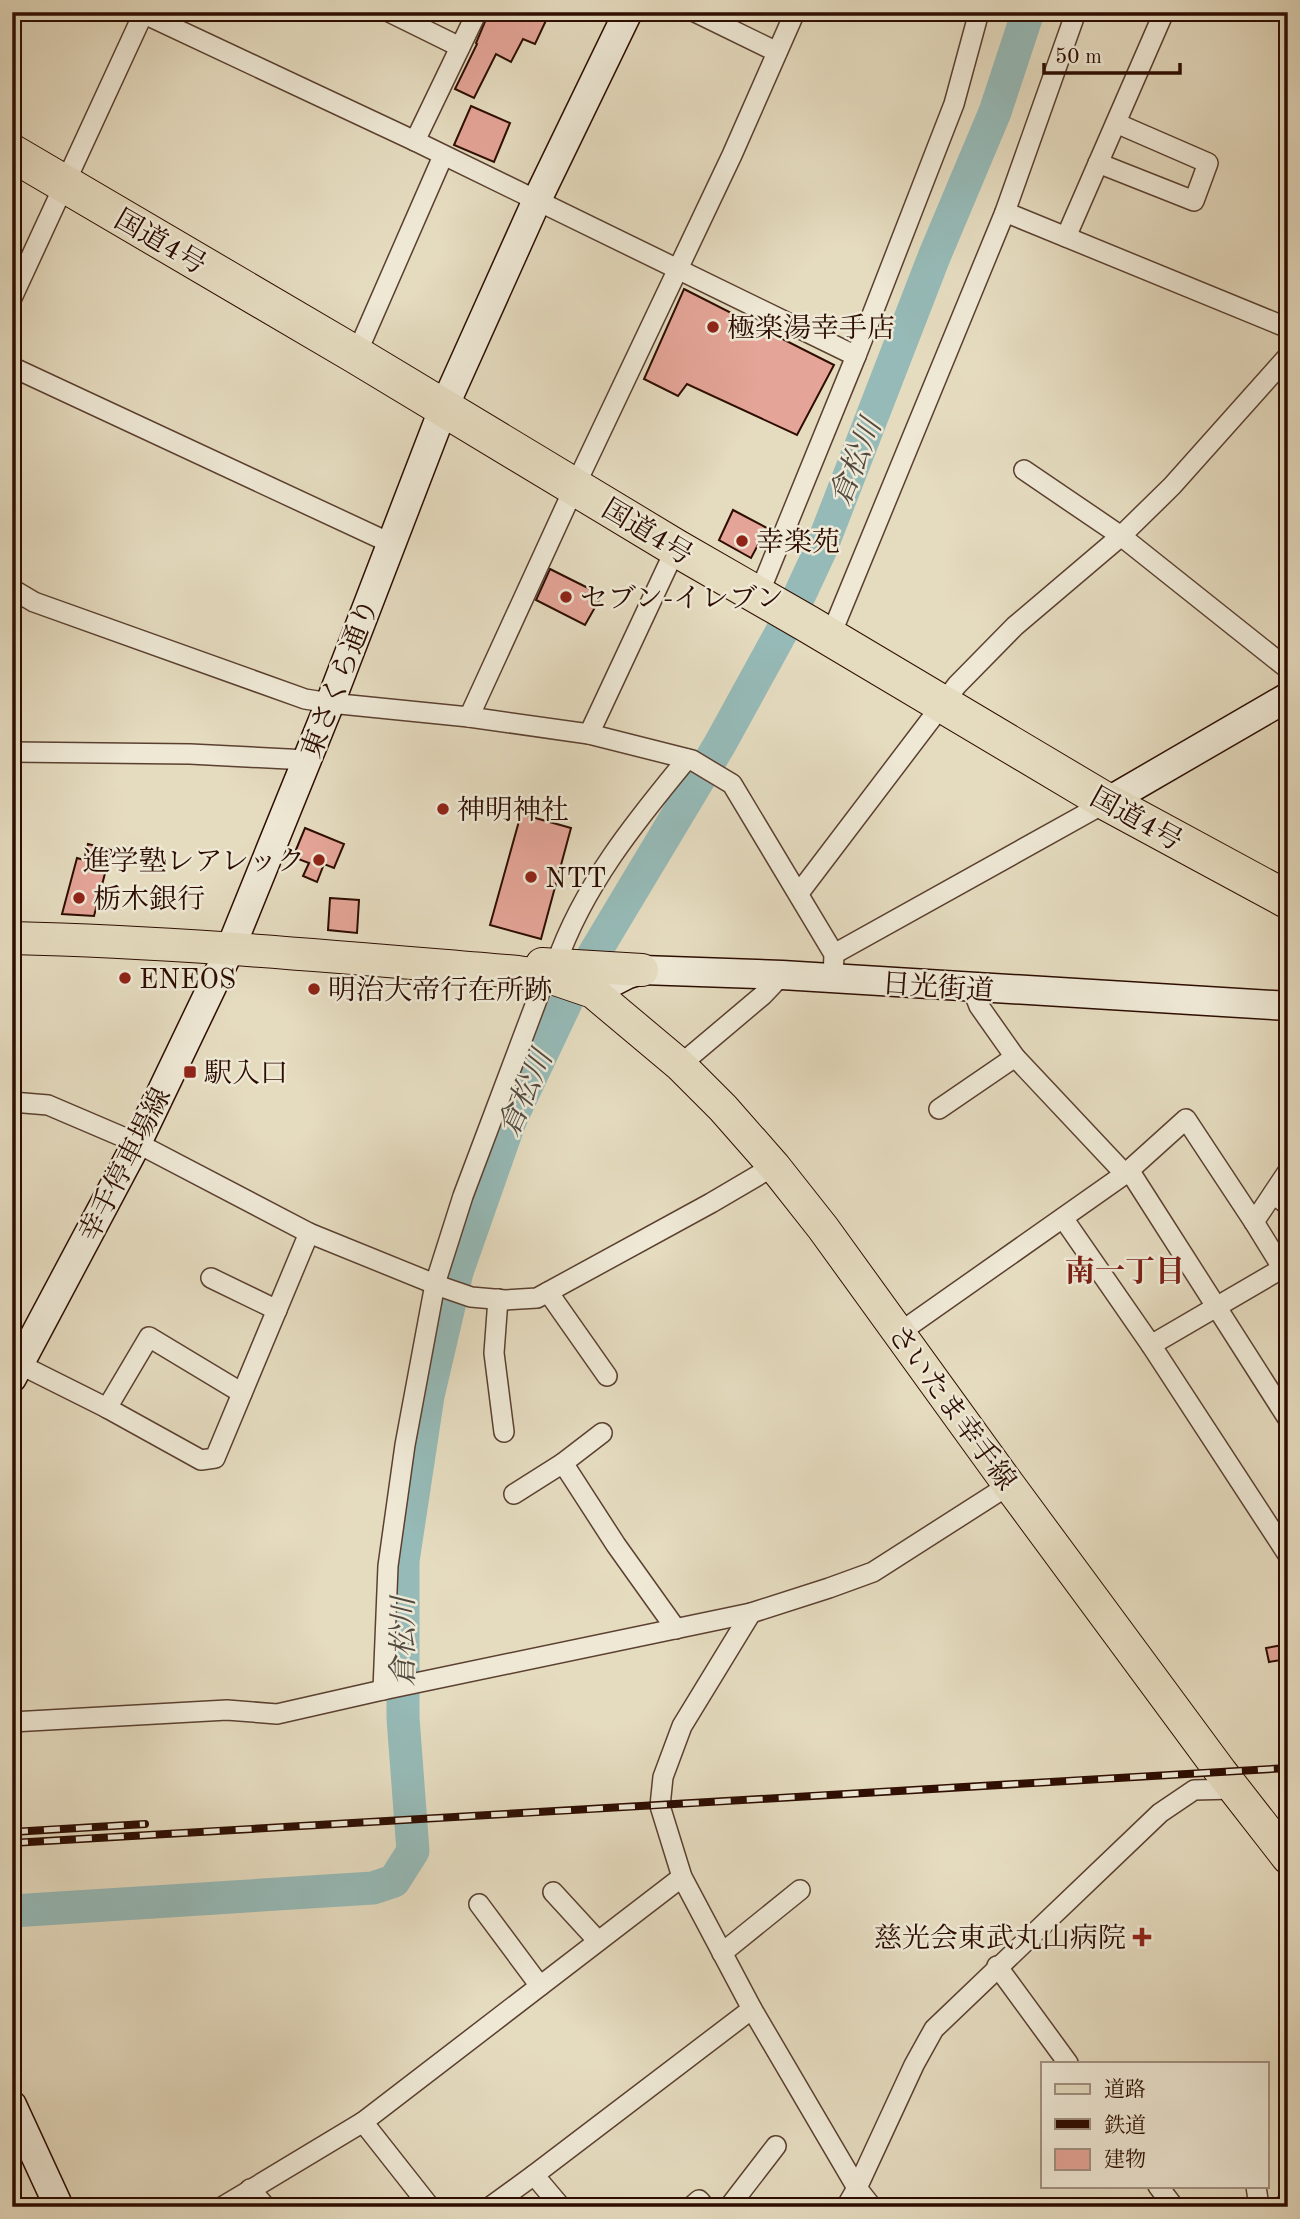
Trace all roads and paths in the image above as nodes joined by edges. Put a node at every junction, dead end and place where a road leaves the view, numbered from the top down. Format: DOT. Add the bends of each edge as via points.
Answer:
graph roads {
  1 [pos="388,12"];
  2 [pos="477,12"];
  3 [pos="628,12"];
  4 [pos="695,12"];
  5 [pos="796,12"];
  6 [pos="979,12"];
  7 [pos="1076,12"];
  8 [pos="1164,12"];
  9 [pos="143,13"];
  10 [pos="460,47"];
  11 [pos="777,52"];
  12 [pos="1115,123"];
  13 [pos="415,141"];
  14 [pos="12,153"];
  15 [pos="443,156"];
  16 [pos="1098,163"];
  17 [pos="65,184"];
  18 [pos="537,200"];
  19 [pos="1005,212"];
  20 [pos="1066,237"];
  21 [pos="679,269"];
  22 [pos="12,298"];
  23 [pos="1288,328"];
  24 [pos="356,355"];
  25 [pos="856,356"];
  26 [pos="1286,362"];
  27 [pos="12,367"];
  28 [pos="444,407"];
  29 [pos="1024,470"];
  30 [pos="575,486"];
  31 [pos="1121,536"];
  32 [pos="390,543"];
  33 [pos="676,548"];
  34 [pos="12,589"];
  35 [pos="765,600"];
  36 [pos="819,631"];
  37 [pos="1288,669"];
  38 [pos="1288,697"];
  39 [pos="330,703"];
  40 [pos="941,704"];
  41 [pos="469,718"];
  42 [pos="589,734"];
  43 [pos="12,752"];
  44 [pos="307,760"];
  45 [pos="689,760"];
  46 [pos="1107,802"];
  47 [pos="799,892"];
  48 [pos="1288,900"];
  49 [pos="12,938"];
  50 [pos="231,947"];
  51 [pos="834,967"];
  52 [pos="642,970"];
  53 [pos="782,975"];
  54 [pos="570,976"];
  55 [pos="972,988"];
  56 [pos="1288,1006"];
  57 [pos="1015,1057"];
  58 [pos="680,1065"];
  59 [pos="12,1102"];
  60 [pos="939,1109"];
  61 [pos="137,1143"];
  62 [pos="774,1166"];
  63 [pos="1288,1171"];
  64 [pos="1127,1172"];
  65 [pos="1280,1200"];
  66 [pos="1063,1218"];
  67 [pos="1254,1222"];
  68 [pos="309,1233"];
  69 [pos="1285,1273"];
  70 [pos="211,1278"];
  71 [pos="438,1285"];
  72 [pos="548,1292"];
  73 [pos="498,1299"];
  74 [pos="1215,1308"];
  75 [pos="277,1310"];
  76 [pos="900,1333"];
  77 [pos="1151,1345"];
  78 [pos="16,1371"];
  79 [pos="607,1376"];
  80 [pos="242,1393"];
  81 [pos="107,1408"];
  82 [pos="1288,1419"];
  83 [pos="504,1432"];
  84 [pos="602,1433"];
  85 [pos="563,1463"];
  86 [pos="1009,1485"];
  87 [pos="514,1494"];
  88 [pos="1285,1544"];
  89 [pos="751,1613"];
  90 [pos="676,1629"];
  91 [pos="385,1690"];
  92 [pos="12,1722"];
  93 [pos="1234,1788"];
  94 [pos="1288,1858"];
  95 [pos="682,1877"];
  96 [pos="800,1890"];
  97 [pos="553,1892"];
  98 [pos="479,1904"];
  99 [pos="598,1941"];
  100 [pos="722,1953"];
  101 [pos="997,1966"];
  102 [pos="540,1986"];
  103 [pos="752,2009"];
  104 [pos="1067,2062"];
  105 [pos="12,2105"];
  106 [pos="363,2122"];
  107 [pos="776,2146"];
  108 [pos="534,2175"];
  109 [pos="858,2188"];
  110 [pos="1160,2188"];
  111 [pos="1256,2188"];
  112 [pos="250,2189"];
  113 [pos="1288,2202"];
  114 [pos="59,2207"];
  115 [pos="222,2207"];
  116 [pos="266,2207"];
  117 [pos="430,2207"];
  118 [pos="490,2207"];
  119 [pos="561,2207"];
  120 [pos="691,2207"];
  121 [pos="705,2207"];
  122 [pos="729,2207"];
  123 [pos="846,2207"];
  124 [pos="872,2207"];
  125 [pos="1174,2207"];
  126 [pos="1259,2207"];
  127 [pos="1282,2207"];
  1 -- 10 [label="street"];
  2 -- 10 [label="street"];
  3 -- 18 [label="street, 東さくら通り"];
  4 -- 11 [label="street"];
  5 -- 11 [label="street"];
  6 -- 25 [label="street" via="954,104"];
  7 -- 19 [label="street"];
  8 -- 12 [label="street"];
  9 -- 13 [label="street"];
  9 -- 17 [label="street"];
  10 -- 13 [label="street"];
  11 -- 21 [label="street"];
  12 -- 16 [label="street"];
  12 -- 16 [label="street" via="1208,163 1194,201"];
  13 -- 15 [label="street"];
  14 -- 17 [label="highway, 国道4号"];
  15 -- 18 [label="street"];
  15 -- 24 [label="street"];
  16 -- 20 [label="street"];
  17 -- 22 [label="street"];
  17 -- 24 [label="highway, 国道4号"];
  18 -- 21 [label="street"];
  18 -- 28 [label="street, 東さくら通り"];
  19 -- 20 [label="street"];
  19 -- 36 [label="street"];
  20 -- 23 [label="street"];
  21 -- 25 [label="street"];
  21 -- 30 [label="street"];
  24 -- 28 [label="highway, 国道4号"];
  25 -- 35 [label="street"];
  26 -- 31 [label="street"];
  27 -- 32 [label="street"];
  28 -- 30 [label="highway, 国道4号"];
  28 -- 32 [label="street, 東さくら通り"];
  29 -- 31 [label="street"];
  30 -- 33 [label="highway, 国道4号"];
  30 -- 41 [label="street"];
  31 -- 37 [label="street"];
  31 -- 40 [label="street" via="1015,626"];
  32 -- 39 [label="street, 東さくら通り"];
  33 -- 35 [label="highway, 国道4号"];
  33 -- 42 [label="street"];
  34 -- 39 [label="street" via="34,603 305,699"];
  35 -- 36 [label="highway, 国道4号"];
  36 -- 40 [label="highway, 国道4号"];
  38 -- 46 [label="street"];
  39 -- 41 [label="street"];
  39 -- 44 [label="street, 東さくら通り"];
  40 -- 46 [label="highway, 国道4号"];
  40 -- 47 [label="street"];
  41 -- 42 [label="street"];
  42 -- 45 [label="street"];
  43 -- 44 [label="street"];
  44 -- 50 [label="street, 東さくら通り"];
  45 -- 47 [label="street" via="732,784"];
  45 -- 54 [label="street" via="635,822 597,878 565,940"];
  46 -- 48 [label="highway, 国道4号"];
  46 -- 51 [label="street"];
  47 -- 51 [label="street"];
  49 -- 50 [label="main road"];
  50 -- 54 [label="main road"];
  50 -- 61 [label="street, 幸手停車場線"];
  51 -- 53 [label="street, 日光街道"];
  51 -- 55 [label="street, 日光街道"];
  52 -- 53 [label="street, 日光街道"];
  52 -- 54 [label="main road"];
  53 -- 58 [label="street"];
  54 -- 58 [label="main road, さいたま幸手線"];
  54 -- 71 [label="street" via="463,1196"];
  55 -- 56 [label="street, 日光街道"];
  55 -- 57 [label="street" via="979,1006"];
  57 -- 60 [label="street"];
  57 -- 64 [label="street"];
  58 -- 62 [label="main road, さいたま幸手線"];
  59 -- 61 [label="street" via="48,1105"];
  61 -- 68 [label="street"];
  61 -- 78 [label="street, 幸手停車場線"];
  62 -- 72 [label="street"];
  62 -- 76 [label="main road, さいたま幸手線"];
  63 -- 65 [label="street"];
  64 -- 66 [label="street"];
  64 -- 67 [label="street" via="1186,1119"];
  64 -- 74 [label="street"];
  65 -- 67 [label="street"];
  66 -- 76 [label="street"];
  66 -- 77 [label="street"];
  67 -- 69 [label="street"];
  68 -- 71 [label="street"];
  68 -- 75 [label="street"];
  69 -- 74 [label="street"];
  70 -- 75 [label="street"];
  71 -- 73 [label="street" via="471,1297"];
  71 -- 91 [label="street" via="405,1445 388,1566"];
  72 -- 73 [label="street" via="537,1298"];
  72 -- 79 [label="street"];
  73 -- 83 [label="street" via="494,1353"];
  74 -- 77 [label="street"];
  74 -- 82 [label="street"];
  75 -- 80 [label="street"];
  76 -- 86 [label="main road, さいたま幸手線"];
  77 -- 88 [label="street"];
  78 -- 81 [label="street"];
  80 -- 81 [label="street" via="149,1337"];
  80 -- 81 [label="street" via="215,1458 201,1460"];
  84 -- 85 [label="street"];
  85 -- 87 [label="street"];
  85 -- 90 [label="street"];
  86 -- 89 [label="street" via="873,1572"];
  86 -- 93 [label="main road, さいたま幸手線"];
  89 -- 90 [label="street"];
  89 -- 95 [label="street" via="681,1727 663,1777 660,1806"];
  90 -- 91 [label="street"];
  91 -- 92 [label="street" via="277,1714 227,1710"];
  93 -- 94 [label="main road, さいたま幸手線"];
  93 -- 101 [label="street" via="1195,1790 1160,1813"];
  95 -- 99 [label="street"];
  95 -- 100 [label="street"];
  96 -- 100 [label="street"];
  97 -- 99 [label="street"];
  98 -- 102 [label="street"];
  99 -- 102 [label="street"];
  100 -- 103 [label="street"];
  101 -- 104 [label="street"];
  101 -- 109 [label="street" via="934,2029"];
  102 -- 106 [label="street"];
  103 -- 108 [label="street"];
  103 -- 109 [label="street"];
  105 -- 114 [label="street"];
  106 -- 112 [label="street"];
  106 -- 117 [label="street"];
  107 -- 122 [label="street"];
  108 -- 118 [label="street"];
  108 -- 119 [label="street"];
  109 -- 123 [label="street"];
  109 -- 124 [label="street"];
  110 -- 125 [label="street"];
  111 -- 126 [label="street"];
  112 -- 115 [label="street"];
  112 -- 116 [label="street"];
  113 -- 127 [label="street"];
  120 -- 121 [label="street" via="699,2200"];
}
